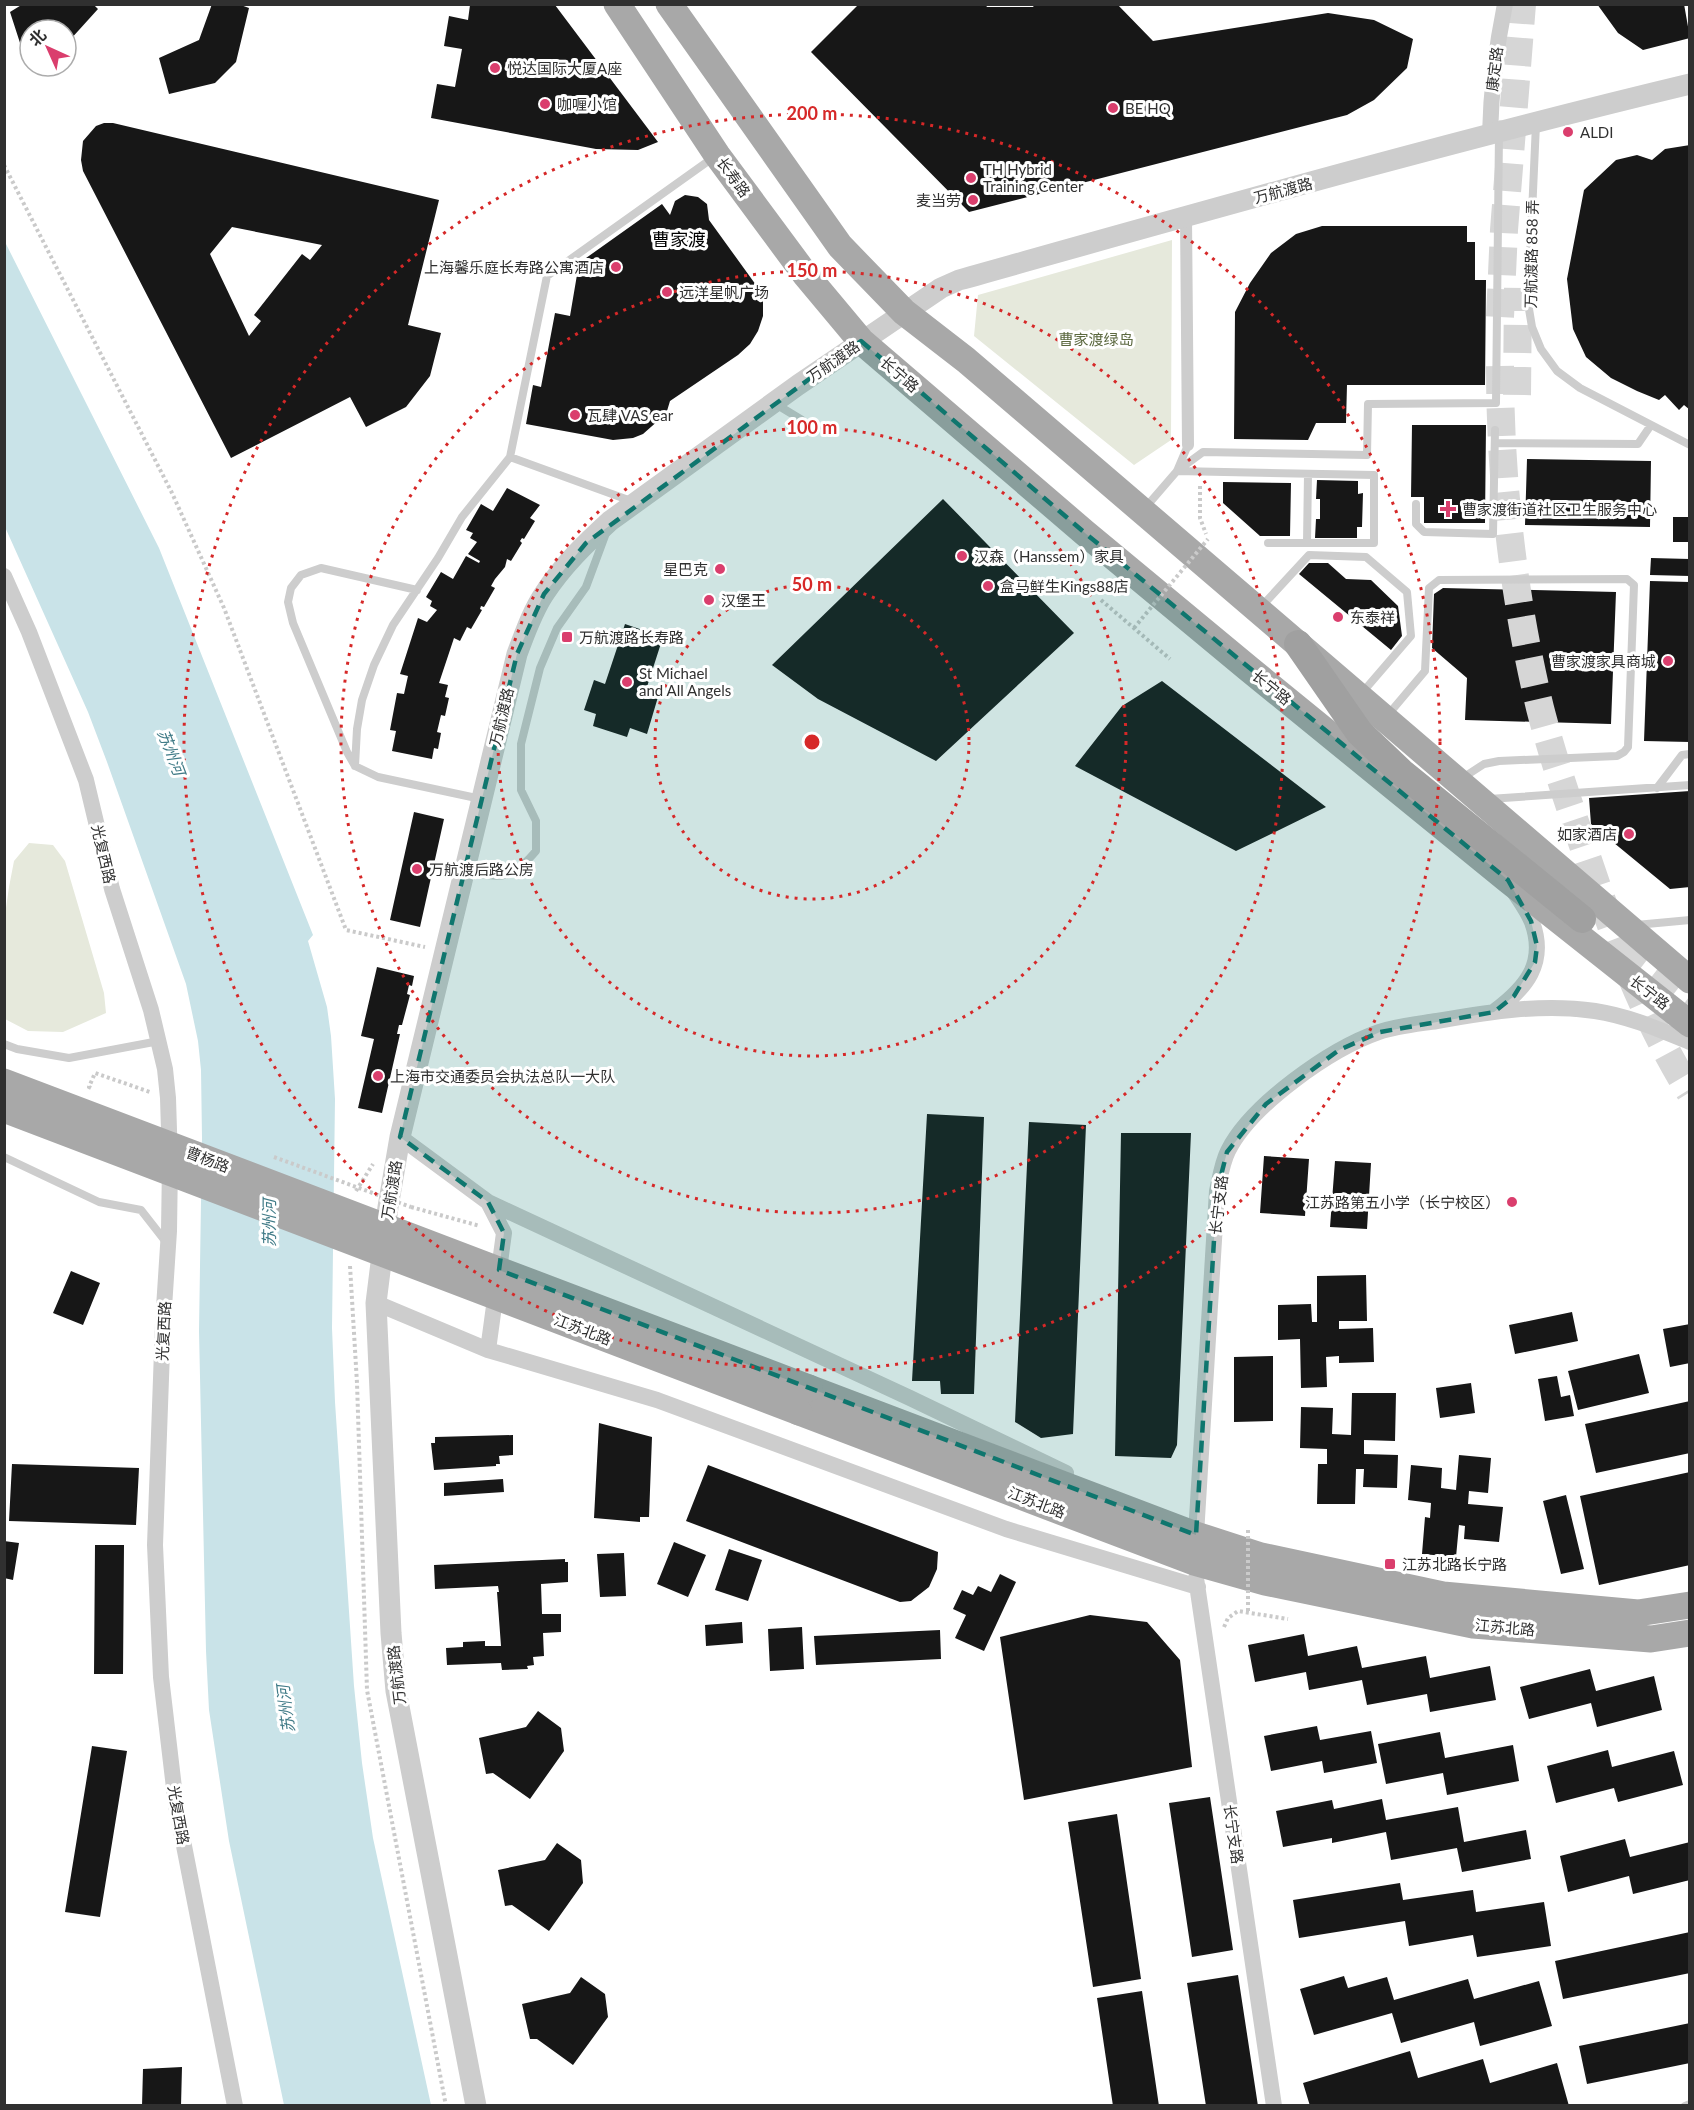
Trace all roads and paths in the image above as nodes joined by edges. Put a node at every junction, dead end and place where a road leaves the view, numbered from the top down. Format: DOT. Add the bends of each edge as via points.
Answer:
graph roads {
  1 [pos="617,4"];
  2 [pos="669,4"];
  3 [pos="1505,4"];
  4 [pos="1689,84"];
  5 [pos="1536,121"];
  6 [pos="1494,133"];
  7 [pos="717,154"];
  8 [pos="4,165"];
  9 [pos="1186,217"];
  10 [pos="904,312"];
  11 [pos="861,341"];
  12 [pos="774,403"];
  13 [pos="802,420"];
  14 [pos="1651,425"];
  15 [pos="1495,430"];
  16 [pos="1495,443"];
  17 [pos="1689,445"];
  18 [pos="1188,446"];
  19 [pos="510,457"];
  20 [pos="1177,471"];
  21 [pos="1308,474"];
  22 [pos="1200,492"];
  23 [pos="635,503"];
  24 [pos="1416,504"];
  25 [pos="1142,510"];
  26 [pos="610,521"];
  27 [pos="1208,539"];
  28 [pos="1268,543"];
  29 [pos="1307,543"];
  30 [pos="1216,546"];
  31 [pos="4,576"];
  32 [pos="417,590"];
  33 [pos="1101,600"];
  34 [pos="1258,610"];
  35 [pos="1134,628"];
  36 [pos="1298,644"];
  37 [pos="1170,659"];
  38 [pos="1359,697"];
  39 [pos="1385,718"];
  40 [pos="1689,754"];
  41 [pos="355,766"];
  42 [pos="1458,782"];
  43 [pos="1689,785"];
  44 [pos="1657,788"];
  45 [pos="482,799"];
  46 [pos="1479,800"];
  47 [pos="464,872"];
  48 [pos="1508,880"];
  49 [pos="1582,919"];
  50 [pos="1689,920"];
  51 [pos="1627,926"];
  52 [pos="445,951"];
  53 [pos="1689,980"];
  54 [pos="1494,1012"];
  55 [pos="1689,1024"];
  56 [pos="159,1041"];
  57 [pos="1689,1042"];
  58 [pos="4,1044"];
  59 [pos="4,1082"];
  60 [pos="98,1091"];
  61 [pos="168,1098"];
  62 [pos="4,1109"];
  63 [pos="400,1137"];
  64 [pos="4,1157"];
  65 [pos="488,1202"];
  66 [pos="411,1207"];
  67 [pos="504,1233"];
  68 [pos="168,1244"];
  69 [pos="410,1250"];
  70 [pos="376,1303"];
  71 [pos="488,1350"];
  72 [pos="804,1400"];
  73 [pos="1118,1498"];
  74 [pos="1248,1530"];
  75 [pos="1196,1535"];
  76 [pos="1196,1574"];
  77 [pos="1689,1605"];
  78 [pos="1248,1611"];
  79 [pos="1288,1619"];
  80 [pos="1224,1627"];
  81 [pos="1689,1633"];
  82 [pos="1689,2104"];
  83 [pos="236,2106"];
  84 [pos="476,2106"];
  85 [pos="1274,2106"];
  86 [pos="1685,2106"];
  1 -- 7 [label="main road, 长寿路"];
  2 -- 10 [label="main road" via="840,246"];
  3 -- 6 [label="street, 康定路" via="1491,95"];
  4 -- 5 [label="street, 万航渡路"];
  5 -- 6 [label="street, 万航渡路"];
  5 -- 14 [label="lane, 万航渡路 858 弄" via="1528,303 1532,327 1541,349 1557,371 1580,388"];
  6 -- 9 [label="street, 万航渡路"];
  6 -- 20 [label="lane" via="1496,403 1368,405 1367,455 1203,452"];
  7 -- 11 [label="main road, 长寿路" via="805,274"];
  7 -- 19 [label="lane" via="547,276"];
  8 -- 52 [label="path" via="172,493 224,609 346,930"];
  9 -- 10 [label="street, 万航渡路" via="959,280"];
  9 -- 18 [label="street"];
  10 -- 11 [label="street, 万航渡路"];
  10 -- 25 [label="main road"];
  11 -- 12 [label="street, 万航渡路"];
  11 -- 48 [label="main road, 长宁路" via="1085,533"];
  12 -- 13 [label="lane"];
  12 -- 23 [label="street, 万航渡路"];
  14 -- 16 [label="lane" via="1638,444"];
  14 -- 17 [label="lane, 万航渡路 858 弄"];
  15 -- 16 [label="lane"];
  16 -- 24 [label="lane" via="1493,534 1424,532 1416,524"];
  18 -- 20 [label="lane"];
  19 -- 23 [label="lane"];
  19 -- 32 [label="lane" via="462,517"];
  20 -- 21 [label="lane"];
  20 -- 25 [label="lane"];
  21 -- 29 [label="lane"];
  21 -- 29 [label="lane" via="1374,475 1374,543"];
  22 -- 27 [label="path" via="1200,519"];
  23 -- 26 [label="street, 万航渡路"];
  25 -- 34 [label="main road"];
  26 -- 45 [label="street, 万航渡路" via="564,567 531,618 517,654"];
  26 -- 47 [label="lane" via="585,587 556,628 540,668 521,744 521,790 536,821 536,851 523,867 501,877"];
  27 -- 30 [label="path"];
  27 -- 35 [label="path, bridge"];
  28 -- 29 [label="lane"];
  31 -- 56 [label="street, 光复西路" via="86,780 112,889"];
  32 -- 41 [label="lane" via="393,625 374,665 362,700"];
  32 -- 41 [label="lane" via="321,568 301,575 291,588 288,602 293,622"];
  33 -- 35 [label="path"];
  34 -- 36 [label="main road"];
  34 -- 38 [label="lane" via="1309,555 1366,557 1407,592 1411,636"];
  35 -- 37 [label="path"];
  36 -- 38 [label="main road"];
  36 -- 49 [label="highway" via="1359,732 1401,772"];
  38 -- 39 [label="main road"];
  39 -- 42 [label="main road"];
  39 -- 42 [label="lane" via="1425,671 1429,588 1439,580 1627,579 1634,585 1628,747 1624,752 1617,756 1499,761 1484,764"];
  40 -- 44 [label="lane" via="1682,754"];
  41 -- 45 [label="lane" via="378,777"];
  42 -- 46 [label="main road"];
  43 -- 44 [label="lane"];
  44 -- 46 [label="lane"];
  45 -- 47 [label="street, 万航渡路"];
  46 -- 51 [label="main road"];
  47 -- 52 [label="street, 万航渡路"];
  48 -- 54 [label="street" via="1532,921 1537,946 1527,980"];
  48 -- 55 [label="main road, 长宁路"];
  50 -- 51 [label="lane"];
  51 -- 53 [label="main road"];
  52 -- 63 [label="street, 万航渡路"];
  54 -- 57 [label="street, 长宁支路" via="1563,1008 1594,1011 1637,1020"];
  54 -- 75 [label="street, 长宁支路" via="1380,1032 1339,1050 1266,1104 1227,1152 1217,1191"];
  56 -- 58 [label="lane" via="69,1058"];
  56 -- 61 [label="street, 光复西路"];
  59 -- 69 [label="main road, 曹杨路, bridge"];
  60 -- 61 [label="path" via="89,1088 95,1073"];
  61 -- 68 [label="street, 光复西路"];
  62 -- 69 [label="main road, 曹杨路, bridge"];
  63 -- 65 [label="street"];
  63 -- 70 [label="street, 万航渡路"];
  64 -- 68 [label="lane" via="99,1202 141,1210"];
  65 -- 67 [label="street"];
  65 -- 73 [label="street"];
  66 -- 67 [label="path"];
  67 -- 71 [label="street"];
  68 -- 83 [label="street, 光复西路" via="155,1545 161,1677 176,1805"];
  69 -- 72 [label="main road, 江苏北路, bridge"];
  70 -- 71 [label="street"];
  70 -- 84 [label="street, 万航渡路" via="396,1691"];
  71 -- 76 [label="street" via="657,1400 1006,1529"];
  72 -- 75 [label="main road, 江苏北路"];
  72 -- 76 [label="main road, 江苏北路"];
  74 -- 78 [label="path, bridge"];
  75 -- 77 [label="main road, 江苏北路" via="1261,1556 1443,1595 1638,1613"];
  76 -- 81 [label="main road, 江苏北路" via="1265,1582 1473,1625 1651,1639"];
  76 -- 85 [label="street, 长宁支路"];
  78 -- 79 [label="path"];
  78 -- 80 [label="path" via="1238,1611"];
  82 -- 86 [label="lane"];
}
